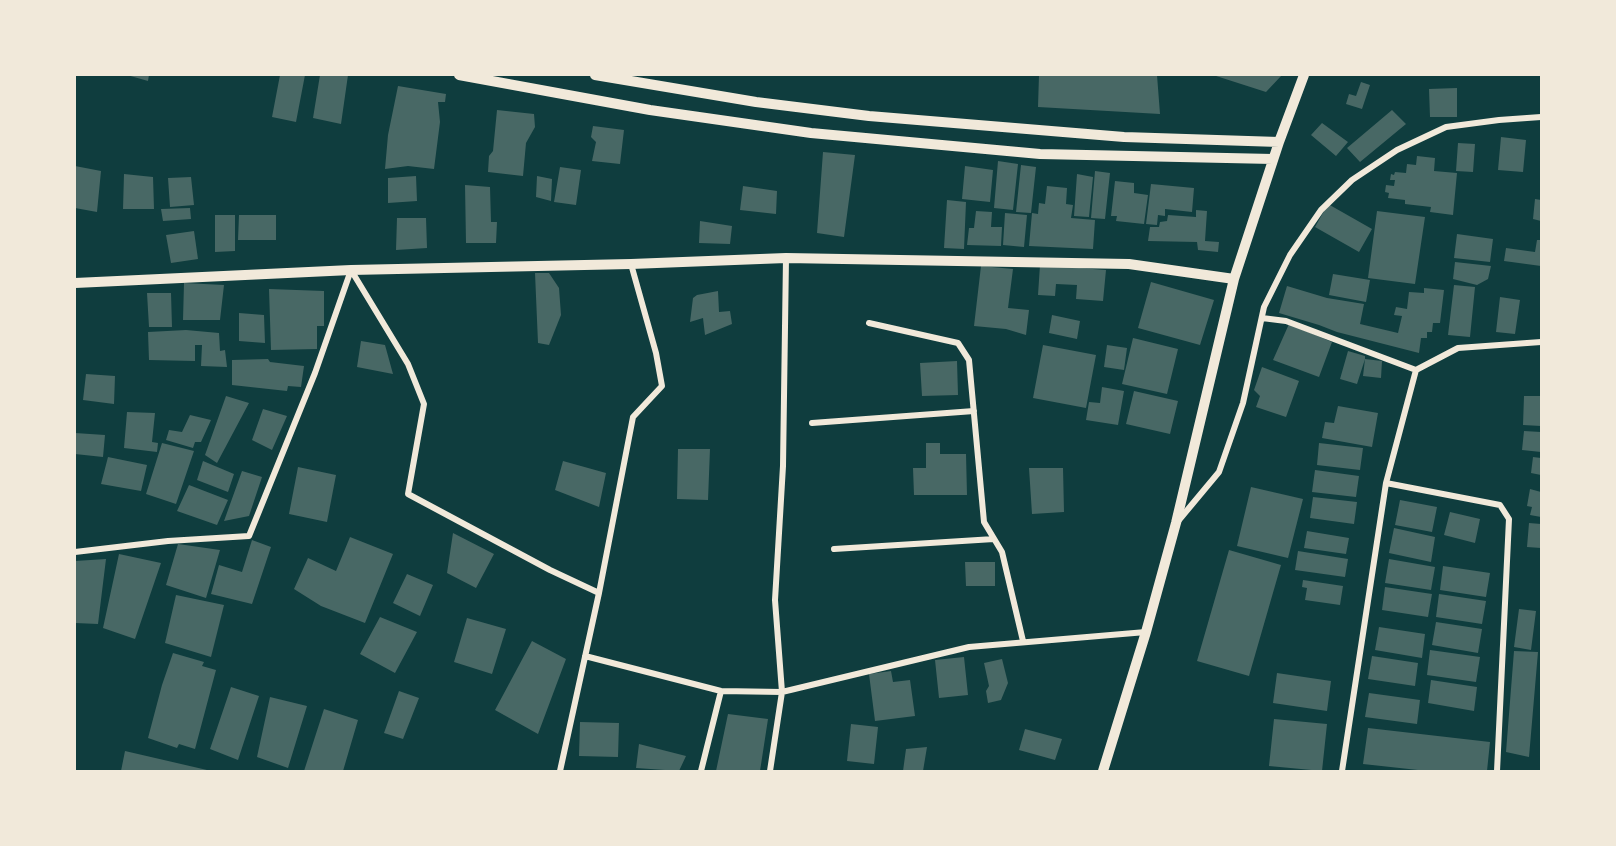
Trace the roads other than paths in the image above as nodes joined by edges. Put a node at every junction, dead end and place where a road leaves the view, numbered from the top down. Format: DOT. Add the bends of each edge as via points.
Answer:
graph roads {
  1 [pos="459,75"];
  2 [pos="595,75"];
  3 [pos="1304,75"];
  4 [pos="1541,117"];
  5 [pos="1279,142"];
  6 [pos="1273,159"];
  7 [pos="786,258"];
  8 [pos="631,264"];
  9 [pos="351,270"];
  10 [pos="1234,279"];
  11 [pos="75,283"];
  12 [pos="1262,318"];
  13 [pos="869,323"];
  14 [pos="1541,342"];
  15 [pos="1416,370"];
  16 [pos="974,411"];
  17 [pos="812,423"];
  18 [pos="1386,483"];
  19 [pos="1176,523"];
  20 [pos="994,539"];
  21 [pos="834,549"];
  22 [pos="75,552"];
  23 [pos="599,593"];
  24 [pos="1146,632"];
  25 [pos="1023,641"];
  26 [pos="585,657"];
  27 [pos="721,691"];
  28 [pos="782,692"];
  29 [pos="560,771"];
  30 [pos="701,771"];
  31 [pos="770,771"];
  32 [pos="1103,771"];
  33 [pos="1342,771"];
  34 [pos="1497,771"];
  1 -- 6 [label="street" via="650,110 811,133 1040,154"];
  2 -- 5 [label="street" via="869,116 1124,137"];
  3 -- 5 [label="street"];
  4 -- 12 [label="street" via="1446,127 1397,150 1352,180 1321,210 1290,255"];
  5 -- 6 [label="street"];
  6 -- 10 [label="street"];
  7 -- 8 [label="street"];
  7 -- 10 [label="street" via="1129,264"];
  7 -- 28 [label="street" via="783,466 775,600"];
  8 -- 9 [label="street"];
  8 -- 23 [label="street" via="662,386 633,417"];
  9 -- 11 [label="street"];
  9 -- 22 [label="street" via="315,373 249,536"];
  9 -- 23 [label="street" via="408,364 424,404 408,494"];
  10 -- 19 [label="street"];
  12 -- 15 [label="street" via="1286,321"];
  12 -- 19 [label="street" via="1243,403 1219,472"];
  13 -- 16 [label="street" via="958,343 969,360"];
  14 -- 15 [label="street" via="1458,348"];
  15 -- 18 [label="street"];
  16 -- 17 [label="street"];
  16 -- 20 [label="street" via="984,522"];
  18 -- 33 [label="street"];
  18 -- 34 [label="street" via="1500,505 1509,519"];
  19 -- 24 [label="street"];
  20 -- 21 [label="street"];
  20 -- 25 [label="street" via="1002,552"];
  23 -- 26 [label="street"];
  24 -- 25 [label="street"];
  24 -- 32 [label="street"];
  25 -- 28 [label="street" via="969,647"];
  26 -- 27 [label="street"];
  26 -- 29 [label="street"];
  27 -- 28 [label="street"];
  27 -- 30 [label="street"];
  28 -- 31 [label="street"];
}
